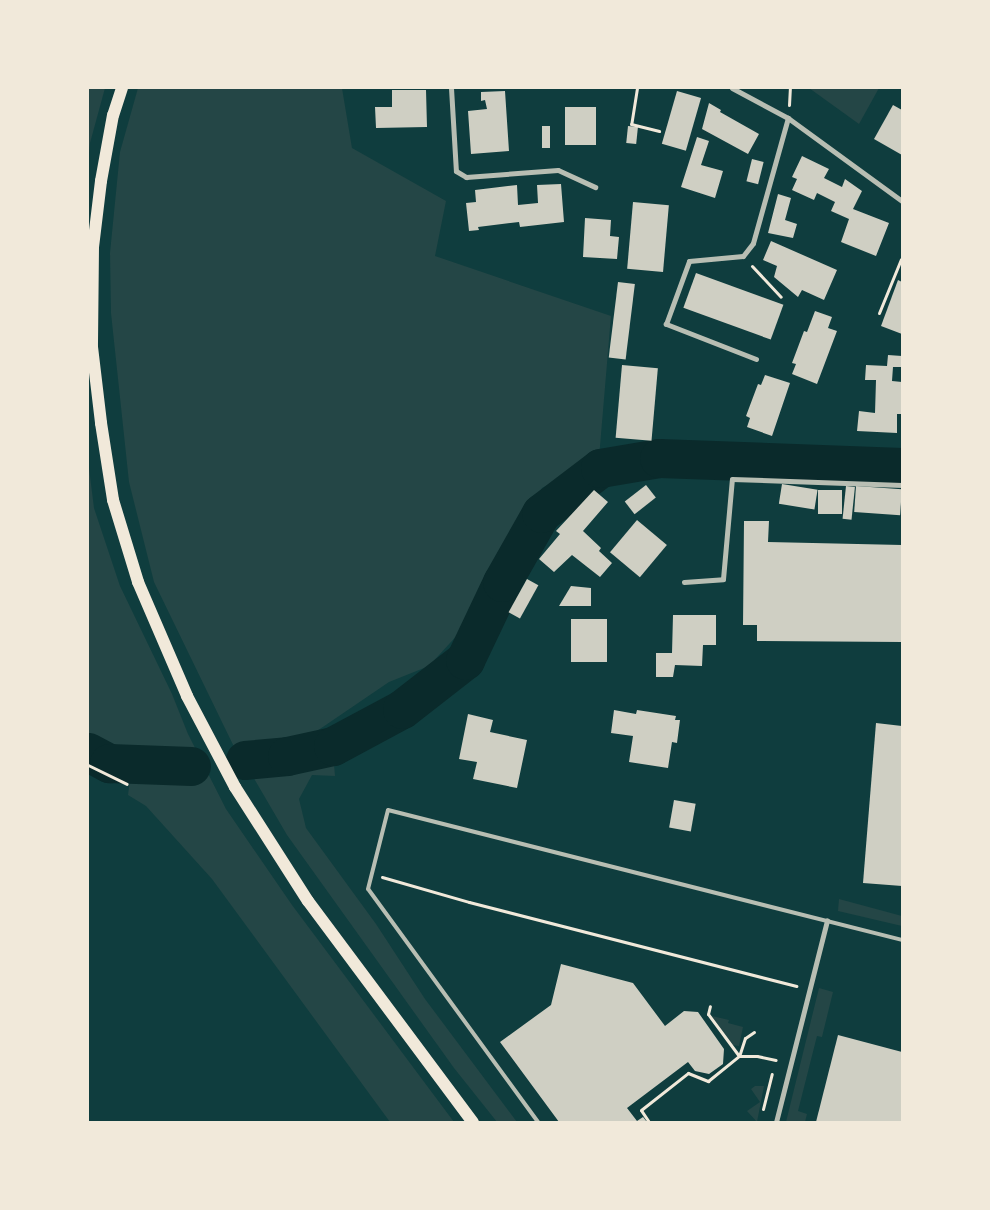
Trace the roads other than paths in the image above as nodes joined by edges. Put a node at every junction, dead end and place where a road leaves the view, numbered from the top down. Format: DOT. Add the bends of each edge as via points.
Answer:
graph roads {
  1 [pos="122,88"];
  2 [pos="451,88"];
  3 [pos="732,88"];
  4 [pos="788,118"];
  5 [pos="595,187"];
  6 [pos="902,201"];
  7 [pos="756,359"];
  8 [pos="902,485"];
  9 [pos="684,582"];
  10 [pos="827,920"];
  11 [pos="902,940"];
  12 [pos="473,1122"];
  13 [pos="538,1122"];
  14 [pos="776,1122"];
  1 -- 12 [label="main road" via="113,115 101,181 93,248 92,347 114,500 138,582 187,696 235,787 308,901"];
  2 -- 5 [label="street" via="456,171 466,178 558,170"];
  3 -- 4 [label="street"];
  4 -- 6 [label="street"];
  4 -- 7 [label="street" via="753,243 743,256 689,261 666,324"];
  8 -- 9 [label="street" via="732,479 722,579"];
  10 -- 11 [label="lane"];
  10 -- 13 [label="lane" via="388,810 368,889"];
  10 -- 14 [label="street"];
}
